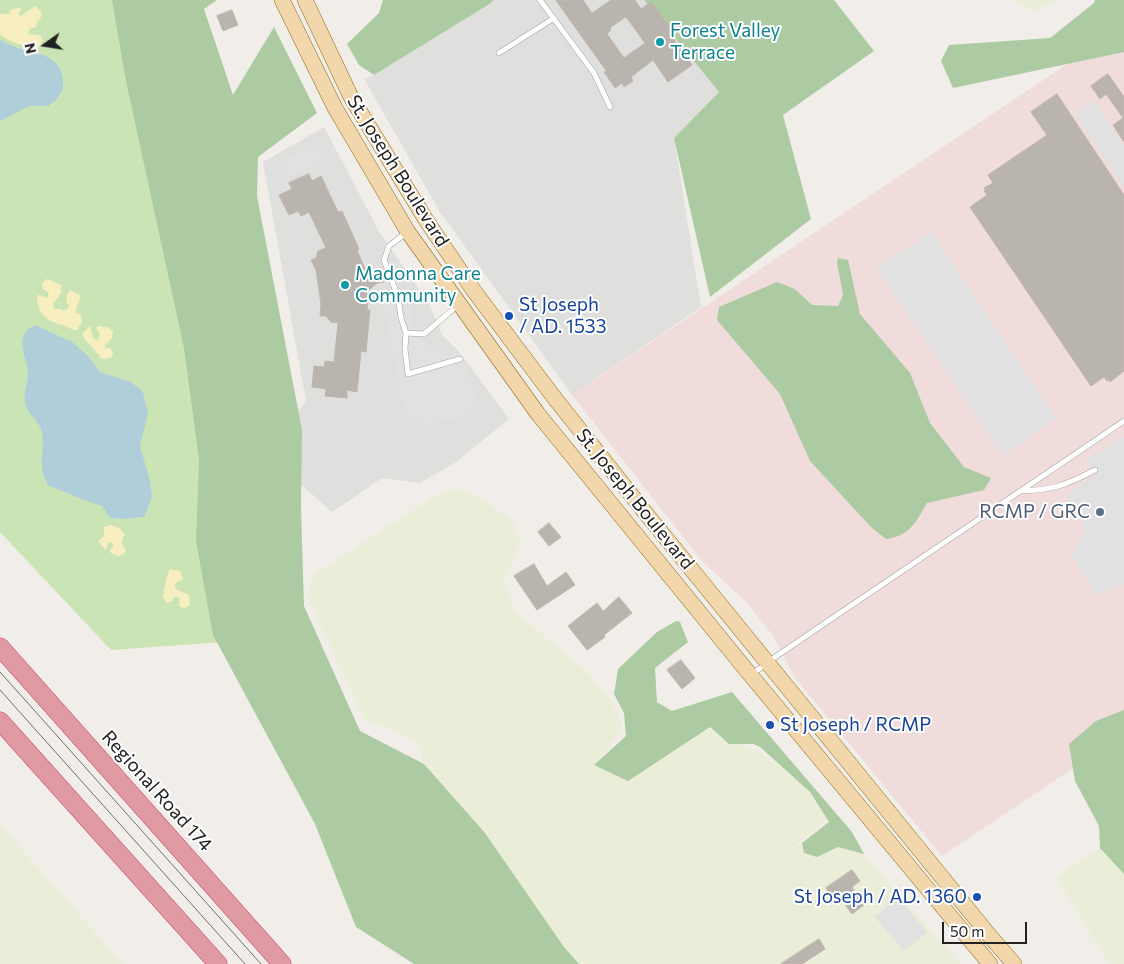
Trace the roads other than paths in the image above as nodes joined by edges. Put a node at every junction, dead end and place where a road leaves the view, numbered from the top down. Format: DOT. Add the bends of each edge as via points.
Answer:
graph roads {
  1 [pos="282,0"];
  2 [pos="305,0"];
  3 [pos="540,0"];
  4 [pos="554,18"];
  5 [pos="499,53"];
  6 [pos="610,107"];
  7 [pos="408,232"];
  8 [pos="474,291"];
  9 [pos="458,304"];
  10 [pos="406,334"];
  11 [pos="460,359"];
  12 [pos="1124,421"];
  13 [pos="1096,470"];
  14 [pos="1020,491"];
  15 [pos="651,519"];
  16 [pos="635,533"];
  17 [pos="0,647"];
  18 [pos="767,662"];
  19 [pos="751,675"];
  20 [pos="0,721"];
  21 [pos="989,936"];
  22 [pos="976,947"];
  23 [pos="218,964"];
  24 [pos="282,964"];
  25 [pos="990,964"];
  26 [pos="1014,964"];
  1 -- 7 [label="main road, St. Joseph Boulevard" via="335,108"];
  2 -- 8 [label="main road, St. Joseph Boulevard" via="351,97 426,220"];
  3 -- 4 [label="lane"];
  4 -- 5 [label="lane"];
  4 -- 6 [label="lane" via="594,73"];
  7 -- 9 [label="main road, St. Joseph Boulevard"];
  7 -- 10 [label="lane" via="389,246 384,260 398,297"];
  8 -- 9 [label="main road"];
  8 -- 15 [label="main road, St. Joseph Boulevard"];
  9 -- 10 [label="lane" via="424,334"];
  9 -- 16 [label="main road, St. Joseph Boulevard" via="538,414"];
  10 -- 11 [label="lane" via="408,374"];
  12 -- 14 [label="lane"];
  13 -- 14 [label="lane" via="1053,488"];
  14 -- 18 [label="lane"];
  15 -- 16 [label="main road"];
  15 -- 18 [label="main road, St. Joseph Boulevard"];
  16 -- 19 [label="main road, St. Joseph Boulevard"];
  17 -- 24 [label="highway, Regional Road 174"];
  18 -- 19 [label="lane"];
  18 -- 21 [label="main road, St. Joseph Boulevard"];
  19 -- 22 [label="main road, St. Joseph Boulevard"];
  20 -- 23 [label="highway"];
  21 -- 22 [label="main road"];
  21 -- 26 [label="main road, St. Joseph Boulevard"];
  22 -- 25 [label="main road, St. Joseph Boulevard"];
}
